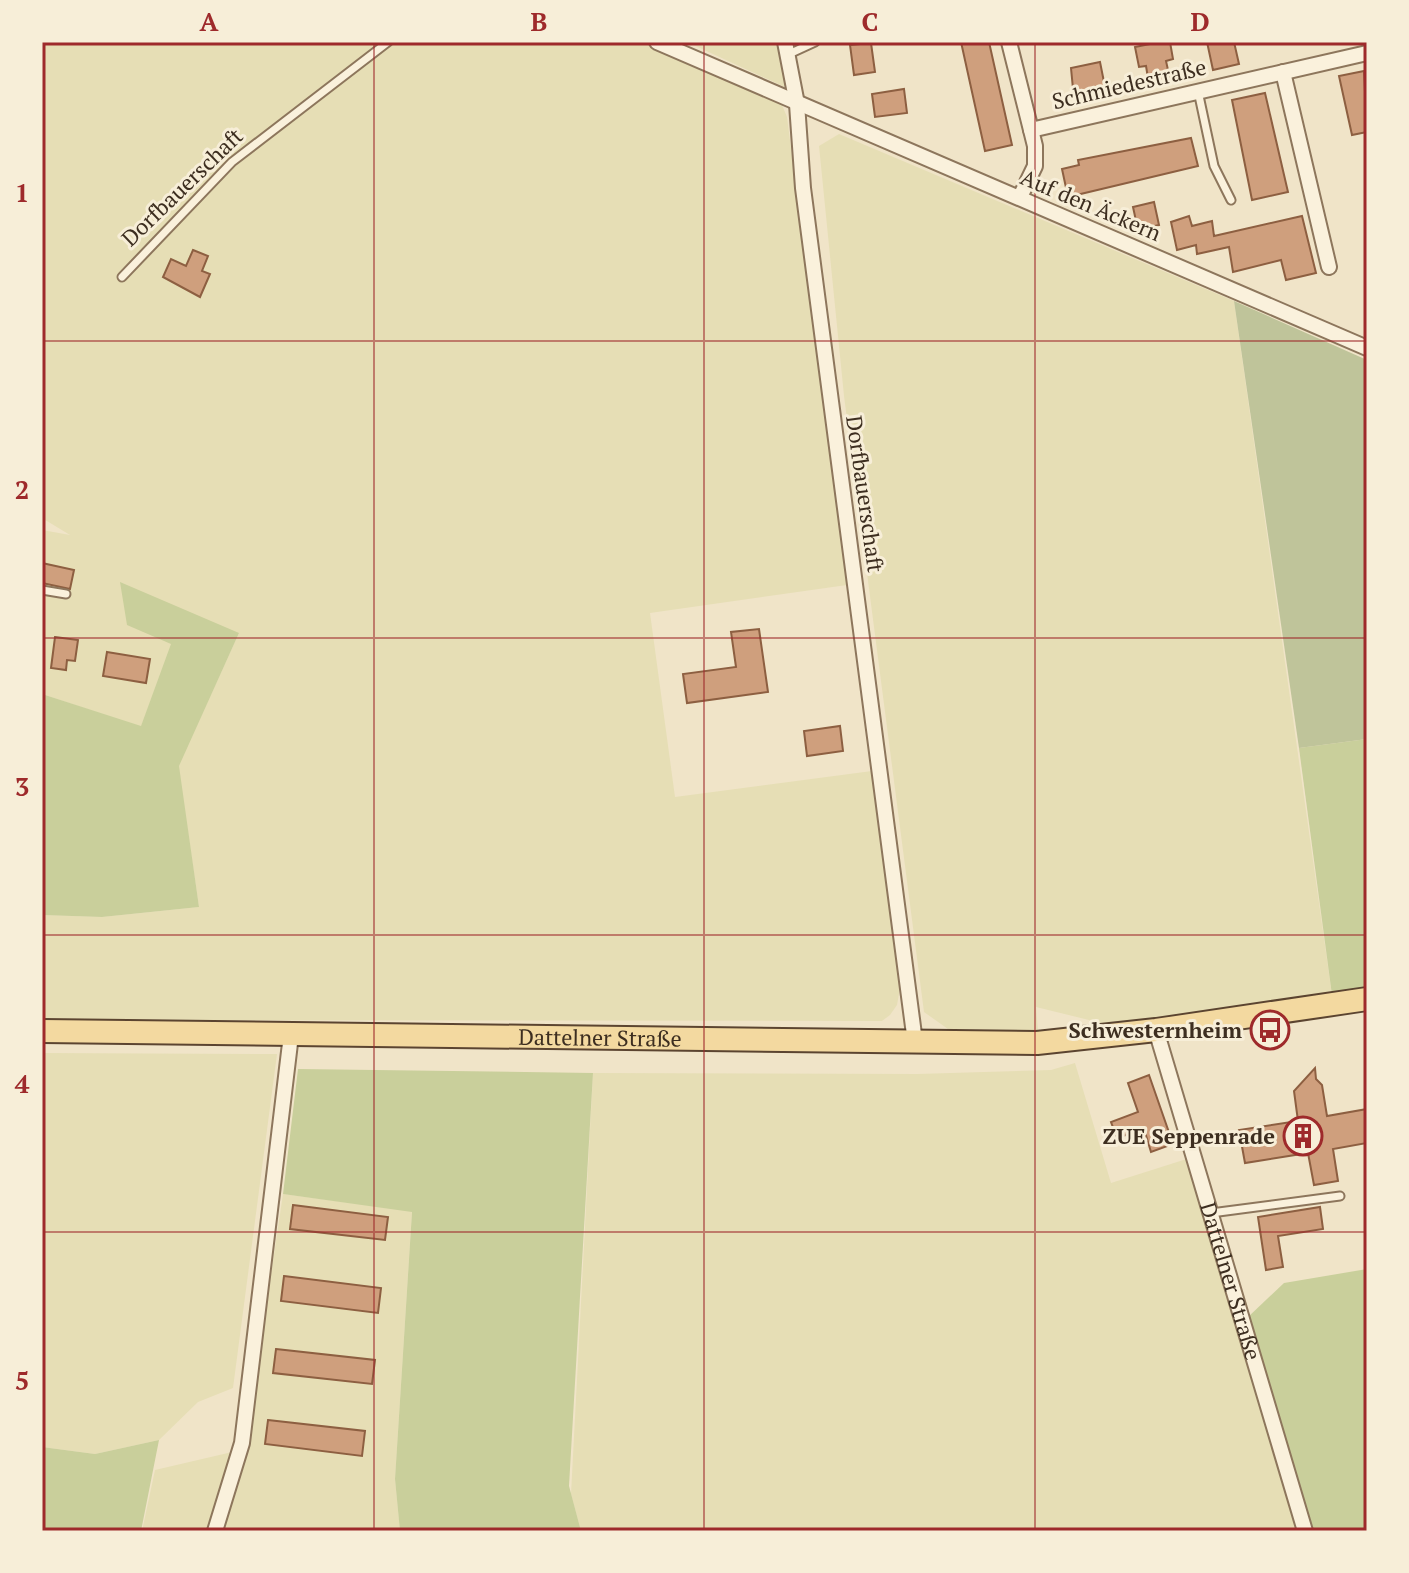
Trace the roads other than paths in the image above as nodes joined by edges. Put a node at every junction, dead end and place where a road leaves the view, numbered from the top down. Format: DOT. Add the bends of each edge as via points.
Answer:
graph roads {
  1 [pos="388,42"];
  2 [pos="657,42"];
  3 [pos="815,42"];
  4 [pos="1009,42"];
  5 [pos="787,48"];
  6 [pos="1367,53"];
  7 [pos="1283,72"];
  8 [pos="1198,91"];
  9 [pos="797,104"];
  10 [pos="1031,130"];
  11 [pos="1020,197"];
  12 [pos="1231,200"];
  13 [pos="1329,267"];
  14 [pos="122,277"];
  15 [pos="1367,348"];
  16 [pos="42,590"];
  17 [pos="66,594"];
  18 [pos="1367,999"];
  19 [pos="1156,1030"];
  20 [pos="42,1031"];
  21 [pos="291,1035"];
  22 [pos="915,1042"];
  23 [pos="1340,1196"];
  24 [pos="1209,1213"];
  25 [pos="215,1531"];
  26 [pos="1305,1531"];
  1 -- 14 [label="lane, Dorfbauerschaft" via="232,162"];
  2 -- 9 [label="street"];
  3 -- 5 [label="lane"];
  4 -- 10 [label="street"];
  5 -- 9 [label="street, Dorfbauerschaft"];
  6 -- 7 [label="street, Schmiedestraße"];
  7 -- 8 [label="street, Schmiedestraße"];
  7 -- 13 [label="street"];
  8 -- 10 [label="street, Schmiedestraße"];
  8 -- 12 [label="lane" via="1214,166"];
  9 -- 11 [label="street, Auf den Äckern"];
  9 -- 22 [label="street, Dorfbauerschaft" via="805,204"];
  10 -- 11 [label="street" via="1035,166"];
  11 -- 15 [label="street, Auf den Äckern"];
  16 -- 17 [label="lane"];
  18 -- 19 [label="main road, Dattelner Straße"];
  19 -- 22 [label="main road, Dattelner Straße" via="1056,1042"];
  19 -- 24 [label="street, Dattelner Straße"];
  20 -- 21 [label="main road, Dattelner Straße"];
  21 -- 22 [label="main road, Dattelner Straße"];
  21 -- 25 [label="street" via="242,1443"];
  23 -- 24 [label="lane"];
  24 -- 26 [label="street, Dattelner Straße"];
}
